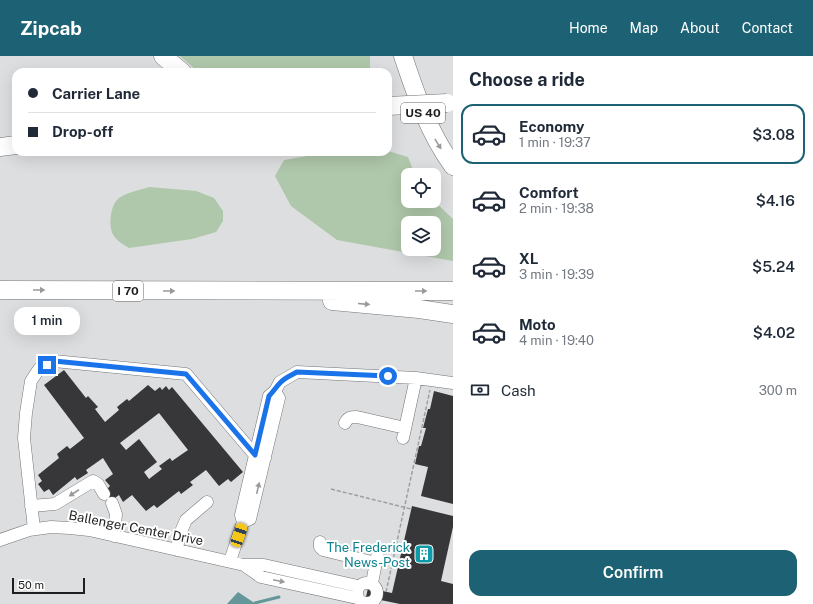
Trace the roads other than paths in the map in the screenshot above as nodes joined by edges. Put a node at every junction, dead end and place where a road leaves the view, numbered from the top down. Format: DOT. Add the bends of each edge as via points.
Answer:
graph roads {
  1 [pos="163,56"];
  2 [pos="403,56"];
  3 [pos="177,68"];
  4 [pos="450,103"];
  5 [pos="392,106"];
  6 [pos="12,146"];
  7 [pos="0,147"];
  8 [pos="453,166"];
  9 [pos="0,290"];
  10 [pos="256,291"];
  11 [pos="453,291"];
  12 [pos="453,314"];
  13 [pos="416,378"];
  14 [pos="453,383"];
  15 [pos="345,423"];
  16 [pos="260,457"];
  17 [pos="207,502"];
  18 [pos="31,506"];
  19 [pos="34,530"];
  20 [pos="114,536"];
  21 [pos="0,540"];
  22 [pos="320,542"];
  23 [pos="177,550"];
  24 [pos="230,561"];
  25 [pos="372,584"];
  26 [pos="358,592"];
  27 [pos="371,603"];
  1 -- 3 [label="highway"];
  2 -- 8 [label="highway, US 40, one-way" via="421,109"];
  4 -- 5 [label="highway, bridge"];
  6 -- 7 [label="highway"];
  9 -- 10 [label="highway, I 70, one-way"];
  10 -- 11 [label="highway, I 70, one-way"];
  10 -- 12 [label="highway, one-way"];
  13 -- 14 [label="street"];
  13 -- 15 [label="street" via="404,433 375,427 351,417"];
  13 -- 16 [label="street" via="297,372 280,382 275,391 278,398"];
  16 -- 18 [label="street" via="186,374 54,361 39,369 31,381 24,438"];
  16 -- 24 [label="street" via="250,518 243,522"];
  17 -- 23 [label="street" via="186,520 179,536"];
  18 -- 19 [label="street"];
  20 -- 18 [label="street, one-way" via="116,514 98,484 93,482 55,504"];
  19 -- 20 [label="street, Ballenger Center Drive" via="51,527 70,528"];
  19 -- 21 [label="street, Ballenger Center Drive"];
  20 -- 23 [label="street, Ballenger Center Drive"];
  22 -- 25 [label="street" via="323,550 348,551 377,557"];
  23 -- 24 [label="street, Ballenger Center Drive"];
  24 -- 26 [label="street, Ballenger Center Drive" via="244,565 264,565"];
  25 -- 26 [label="street" via="362,583"];
  25 -- 27 [label="street" via="377,596"];
  26 -- 27 [label="street" via="361,602"];
}
